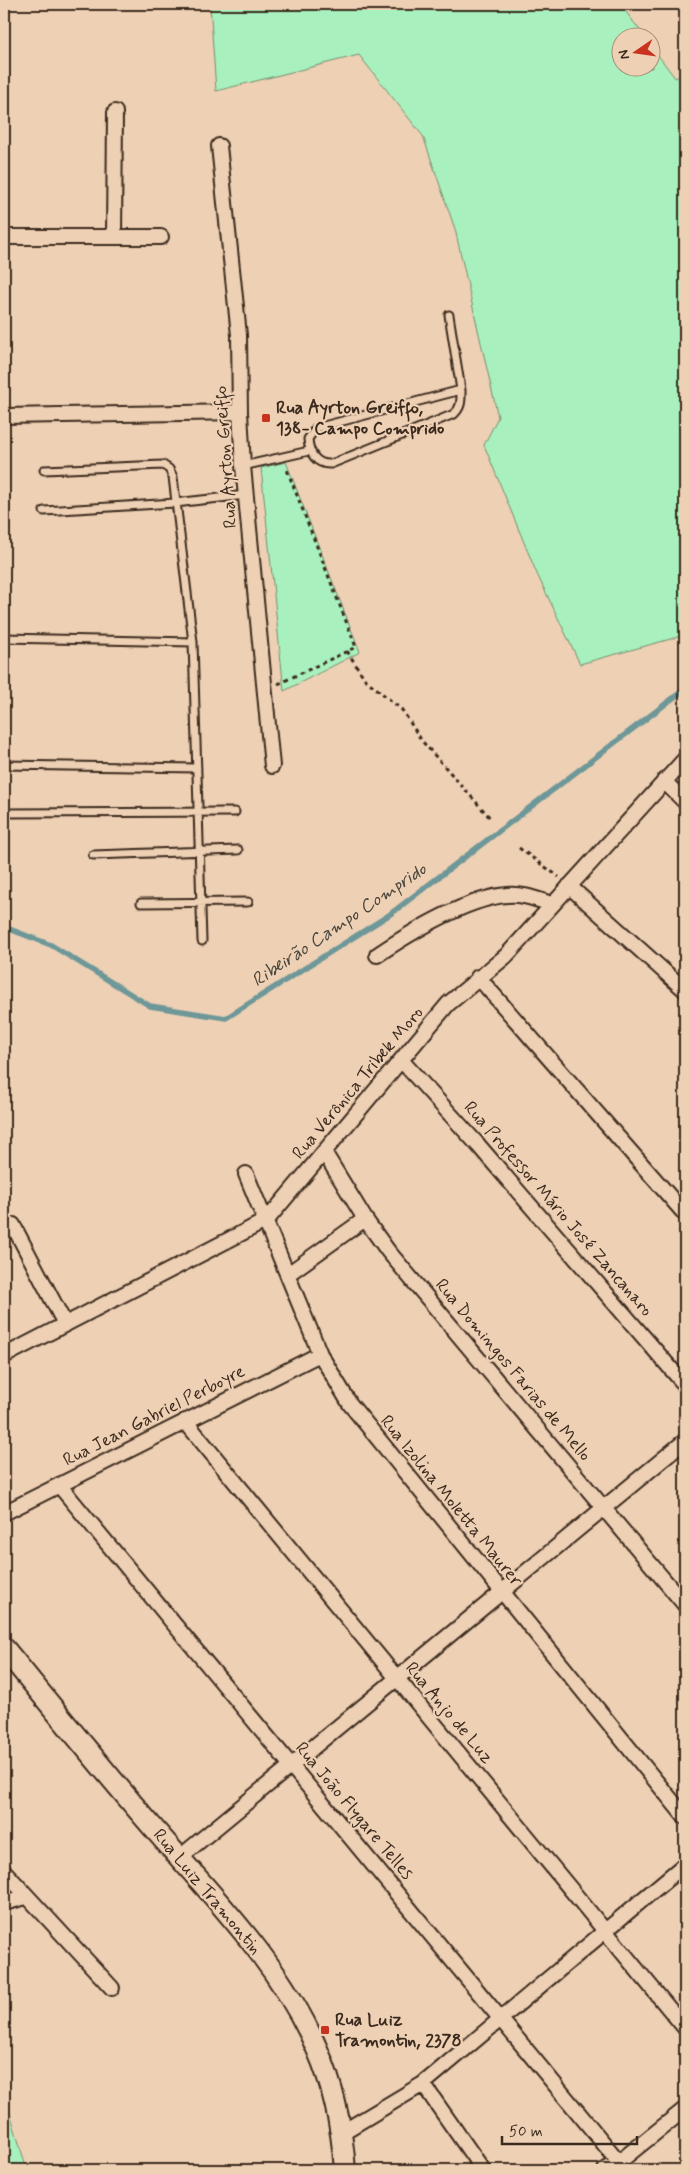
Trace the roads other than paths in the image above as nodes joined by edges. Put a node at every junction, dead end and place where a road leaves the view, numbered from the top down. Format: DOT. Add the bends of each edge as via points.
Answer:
graph roads {
  1 [pos="114,112"];
  2 [pos="219,146"];
  3 [pos="4,237"];
  4 [pos="114,237"];
  5 [pos="162,237"];
  6 [pos="449,315"];
  7 [pos="461,390"];
  8 [pos="240,412"];
  9 [pos="4,416"];
  10 [pos="309,451"];
  11 [pos="243,466"];
  12 [pos="44,470"];
  13 [pos="246,495"];
  14 [pos="175,504"];
  15 [pos="44,511"];
  16 [pos="4,638"];
  17 [pos="193,642"];
  18 [pos="685,759"];
  19 [pos="4,765"];
  20 [pos="272,766"];
  21 [pos="196,768"];
  22 [pos="664,781"];
  23 [pos="685,802"];
  24 [pos="235,812"];
  25 [pos="4,813"];
  26 [pos="197,813"];
  27 [pos="238,850"];
  28 [pos="198,852"];
  29 [pos="93,855"];
  30 [pos="569,886"];
  31 [pos="248,902"];
  32 [pos="141,903"];
  33 [pos="200,903"];
  34 [pos="552,904"];
  35 [pos="202,941"];
  36 [pos="377,955"];
  37 [pos="478,977"];
  38 [pos="685,990"];
  39 [pos="401,1060"];
  40 [pos="324,1152"];
  41 [pos="246,1174"];
  42 [pos="685,1214"];
  43 [pos="365,1219"];
  44 [pos="267,1220"];
  45 [pos="4,1228"];
  46 [pos="288,1274"];
  47 [pos="65,1324"];
  48 [pos="320,1354"];
  49 [pos="4,1356"];
  50 [pos="685,1385"];
  51 [pos="184,1421"];
  52 [pos="685,1441"];
  53 [pos="59,1485"];
  54 [pos="604,1508"];
  55 [pos="4,1513"];
  56 [pos="502,1593"];
  57 [pos="685,1605"];
  58 [pos="4,1648"];
  59 [pos="397,1679"];
  60 [pos="292,1766"];
  61 [pos="685,1816"];
  62 [pos="179,1858"];
  63 [pos="685,1864"];
  64 [pos="4,1871"];
  65 [pos="26,1897"];
  66 [pos="4,1903"];
  67 [pos="606,1931"];
  68 [pos="112,1988"];
  69 [pos="501,2018"];
  70 [pos="685,2028"];
  71 [pos="423,2084"];
  72 [pos="685,2109"];
  73 [pos="341,2133"];
  74 [pos="620,2162"];
  75 [pos="345,2170"];
  76 [pos="483,2170"];
  77 [pos="605,2170"];
  1 -- 4 [label="street"];
  2 -- 8 [label="street, Rua Ayrton Greiffo" via="239,334"];
  3 -- 4 [label="street"];
  4 -- 5 [label="street"];
  6 -- 7 [label="lane"];
  7 -- 10 [label="lane" via="316,428 308,439"];
  7 -- 10 [label="lane" via="459,410 454,414 331,464 317,461"];
  8 -- 9 [label="street"];
  8 -- 11 [label="street, Rua Ayrton Greiffo"];
  10 -- 11 [label="lane"];
  11 -- 13 [label="street, Rua Ayrton Greiffo"];
  12 -- 14 [label="lane" via="163,465 173,477"];
  13 -- 14 [label="lane"];
  13 -- 20 [label="street, Rua Ayrton Greiffo"];
  14 -- 15 [label="lane"];
  14 -- 17 [label="lane"];
  16 -- 17 [label="lane"];
  17 -- 21 [label="lane"];
  18 -- 22 [label="street, Rua Verônica Tribek Moro"];
  19 -- 21 [label="lane"];
  21 -- 26 [label="lane"];
  22 -- 23 [label="street"];
  22 -- 30 [label="street, Rua Verônica Tribek Moro"];
  24 -- 26 [label="lane"];
  25 -- 26 [label="lane"];
  26 -- 28 [label="lane"];
  27 -- 28 [label="lane"];
  28 -- 29 [label="lane"];
  28 -- 33 [label="lane"];
  30 -- 34 [label="street, Rua Verônica Tribek Moro"];
  30 -- 38 [label="street"];
  31 -- 33 [label="lane"];
  32 -- 33 [label="lane"];
  33 -- 35 [label="lane"];
  34 -- 36 [label="street" via="508,894 492,898 422,926"];
  34 -- 37 [label="street, Rua Verônica Tribek Moro" via="506,956"];
  37 -- 39 [label="street, Rua Verônica Tribek Moro" via="448,1004"];
  37 -- 42 [label="street"];
  39 -- 40 [label="street, Rua Verônica Tribek Moro"];
  39 -- 50 [label="street, Rua Professor Mário José Zancanaro"];
  40 -- 43 [label="street, Rua Domingos Farias de Mello"];
  40 -- 44 [label="street, Rua Verônica Tribek Moro"];
  41 -- 44 [label="street, Rua Izolina Moletta Maurer"];
  43 -- 46 [label="street"];
  43 -- 54 [label="street, Rua Domingos Farias de Mello" via="388,1251"];
  44 -- 46 [label="street, Rua Izolina Moletta Maurer"];
  44 -- 47 [label="street, Rua Verônica Tribek Moro"];
  45 -- 47 [label="street" via="12,1225"];
  46 -- 48 [label="street, Rua Izolina Moletta Maurer"];
  47 -- 49 [label="street, Rua Verônica Tribek Moro"];
  48 -- 51 [label="street, Rua Jean Gabriel Perboyre"];
  48 -- 56 [label="street, Rua Izolina Moletta Maurer" via="361,1420"];
  51 -- 53 [label="street, Rua Jean Gabriel Perboyre"];
  51 -- 59 [label="street, Rua Anjo de Luz"];
  52 -- 54 [label="street"];
  53 -- 55 [label="street, Rua Jean Gabriel Perboyre"];
  53 -- 60 [label="street, Rua João Flygare Telles"];
  54 -- 56 [label="street"];
  54 -- 57 [label="street, Rua Domingos Farias de Mello"];
  56 -- 59 [label="street"];
  56 -- 61 [label="street, Rua Izolina Moletta Maurer"];
  58 -- 62 [label="main road, Rua Luiz Tramontin"];
  59 -- 60 [label="street"];
  59 -- 67 [label="street, Rua Anjo de Luz"];
  60 -- 62 [label="street"];
  60 -- 69 [label="street, Rua João Flygare Telles"];
  62 -- 73 [label="main road, Rua Luiz Tramontin" via="259,1953 294,2003 318,2050"];
  63 -- 67 [label="street"];
  64 -- 65 [label="street"];
  65 -- 66 [label="street"];
  65 -- 68 [label="street"];
  67 -- 69 [label="street"];
  67 -- 70 [label="street, Rua Anjo de Luz"];
  69 -- 71 [label="street"];
  69 -- 74 [label="street, Rua João Flygare Telles"];
  71 -- 73 [label="street"];
  71 -- 76 [label="street"];
  72 -- 74 [label="street"];
  73 -- 75 [label="main road, Rua Luiz Tramontin"];
  74 -- 77 [label="street"];
}
